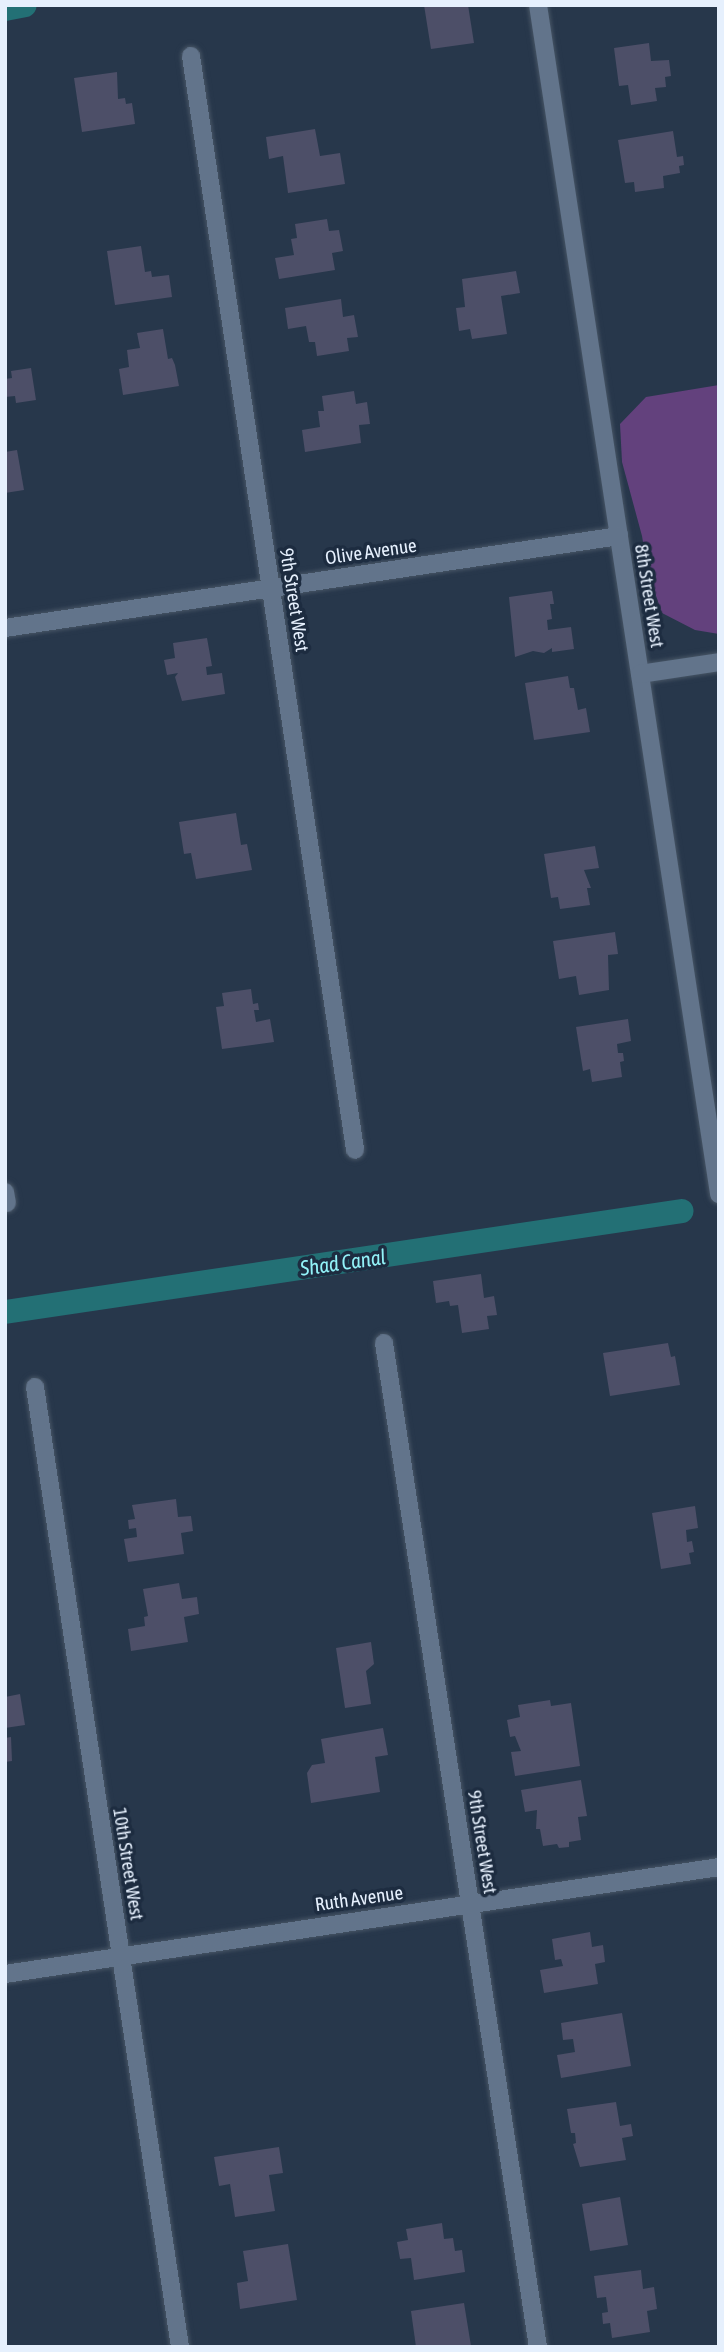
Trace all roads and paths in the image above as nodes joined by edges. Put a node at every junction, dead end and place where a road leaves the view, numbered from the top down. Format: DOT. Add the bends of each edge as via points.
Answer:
graph roads {
  1 [pos="538,5"];
  2 [pos="191,56"];
  3 [pos="619,536"];
  4 [pos="271,588"];
  5 [pos="5,628"];
  6 [pos="719,662"];
  7 [pos="640,674"];
  8 [pos="355,1150"];
  9 [pos="719,1194"];
  10 [pos="384,1343"];
  11 [pos="35,1387"];
  12 [pos="719,1867"];
  13 [pos="470,1904"];
  14 [pos="121,1956"];
  15 [pos="5,1974"];
  16 [pos="180,2347"];
  17 [pos="538,2347"];
  1 -- 3 [label="street, 8th Street West"];
  2 -- 4 [label="street, 9th Street West"];
  3 -- 4 [label="street, Olive Avenue"];
  3 -- 7 [label="street, 8th Street West"];
  4 -- 5 [label="street, Olive Avenue"];
  4 -- 8 [label="street, 9th Street West"];
  6 -- 7 [label="street"];
  7 -- 9 [label="street, 8th Street West"];
  10 -- 13 [label="street, 9th Street West"];
  11 -- 14 [label="street, 10th Street West"];
  12 -- 13 [label="street, Ruth Avenue"];
  13 -- 14 [label="street, Ruth Avenue"];
  13 -- 17 [label="street, 9th Street West"];
  14 -- 15 [label="street, Ruth Avenue"];
  14 -- 16 [label="street, 10th Street West"];
}
